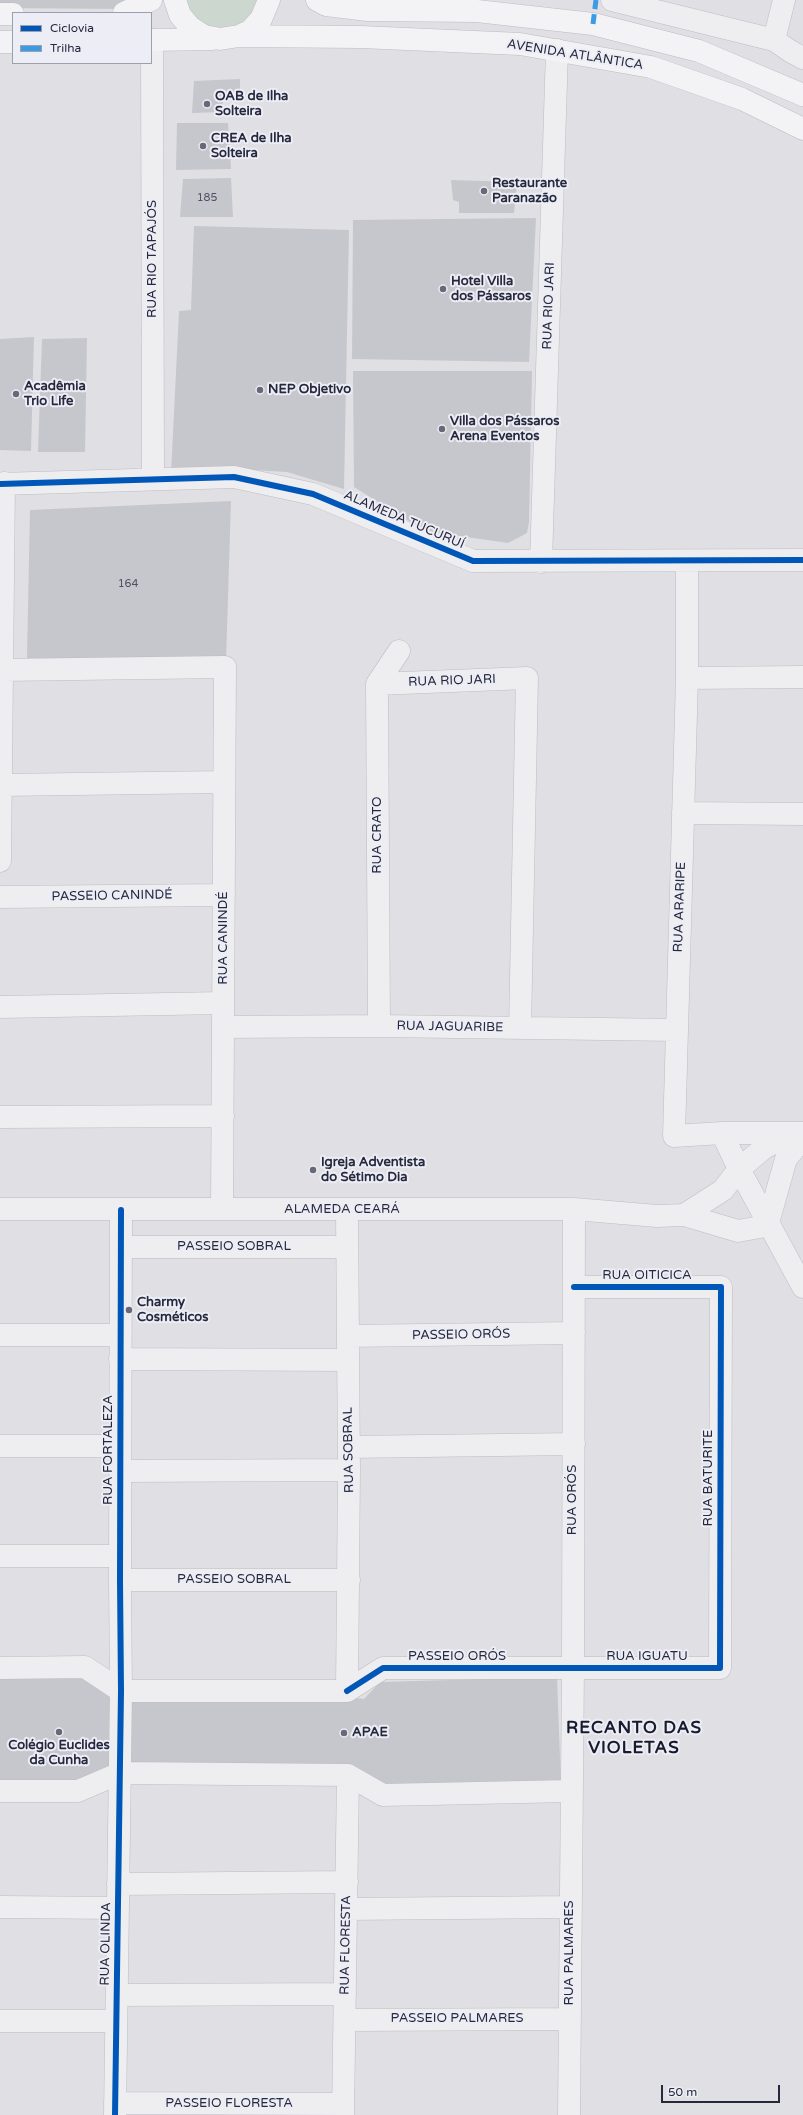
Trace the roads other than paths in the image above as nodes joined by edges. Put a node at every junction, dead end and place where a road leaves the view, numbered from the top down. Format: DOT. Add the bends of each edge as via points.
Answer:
graph roads {
  1 [pos="151,0"];
  2 [pos="175,0"];
  3 [pos="269,0"];
  4 [pos="317,0"];
  5 [pos="612,0"];
  6 [pos="784,0"];
  7 [pos="126,12"];
  8 [pos="0,14"];
  9 [pos="12,14"];
  10 [pos="229,37"];
  11 [pos="152,40"];
  12 [pos="774,40"];
  13 [pos="0,42"];
  14 [pos="12,42"];
  15 [pos="557,50"];
  16 [pos="803,58"];
  17 [pos="151,64"];
  18 [pos="803,95"];
  19 [pos="803,129"];
  20 [pos="153,478"];
  21 [pos="2,483"];
  22 [pos="803,560"];
  23 [pos="687,561"];
  24 [pos="541,562"];
  25 [pos="399,651"];
  26 [pos="1,655"];
  27 [pos="803,677"];
  28 [pos="687,678"];
  29 [pos="377,684"];
  30 [pos="0,759"];
  31 [pos="224,782"];
  32 [pos="1,785"];
  33 [pos="683,813"];
  34 [pos="803,814"];
  35 [pos="0,861"];
  36 [pos="224,895"];
  37 [pos="0,897"];
  38 [pos="223,1003"];
  39 [pos="0,1007"];
  40 [pos="378,1026"];
  41 [pos="223,1027"];
  42 [pos="520,1028"];
  43 [pos="677,1030"];
  44 [pos="223,1116"];
  45 [pos="0,1117"];
  46 [pos="722,1133"];
  47 [pos="800,1135"];
  48 [pos="739,1169"];
  49 [pos="723,1190"];
  50 [pos="0,1209"];
  51 [pos="121,1210"];
  52 [pos="222,1210"];
  53 [pos="347,1210"];
  54 [pos="574,1210"];
  55 [pos="684,1215"];
  56 [pos="768,1223"];
  57 [pos="738,1231"];
  58 [pos="121,1247"];
  59 [pos="347,1247"];
  60 [pos="802,1286"];
  61 [pos="574,1287"];
  62 [pos="721,1288"];
  63 [pos="574,1333"];
  64 [pos="0,1335"];
  65 [pos="120,1335"];
  66 [pos="348,1336"];
  67 [pos="120,1360"];
  68 [pos="348,1360"];
  69 [pos="574,1444"];
  70 [pos="0,1446"];
  71 [pos="120,1446"];
  72 [pos="349,1448"];
  73 [pos="120,1470"];
  74 [pos="350,1470"];
  75 [pos="0,1556"];
  76 [pos="120,1556"];
  77 [pos="120,1580"];
  78 [pos="349,1580"];
  79 [pos="0,1668"];
  80 [pos="573,1668"];
  81 [pos="720,1668"];
  82 [pos="121,1691"];
  83 [pos="347,1691"];
  84 [pos="120,1773"];
  85 [pos="348,1775"];
  86 [pos="0,1791"];
  87 [pos="571,1791"];
  88 [pos="346,1882"];
  89 [pos="118,1884"];
  90 [pos="0,1907"];
  91 [pos="570,1907"];
  92 [pos="118,1908"];
  93 [pos="346,1909"];
  94 [pos="345,1994"];
  95 [pos="117,1995"];
  96 [pos="570,2019"];
  97 [pos="344,2020"];
  98 [pos="0,2021"];
  99 [pos="116,2021"];
  100 [pos="115,2109"];
  101 [pos="343,2109"];
  102 [pos="569,2115"];
  1 -- 7 [label="main road"];
  2 -- 10 [label="main road" via="180,15 190,27 204,36"];
  3 -- 10 [label="main road" via="261,19 250,30"];
  4 -- 18 [label="main road" via="326,5 368,10 477,10 593,24 699,50"];
  5 -- 12 [label="street"];
  6 -- 12 [label="street"];
  8 -- 9 [label="main road"];
  10 -- 11 [label="main road, AVENIDA ATLÂNTICA"];
  10 -- 15 [label="main road, AVENIDA ATLÂNTICA" via="361,37 520,44"];
  12 -- 16 [label="street"];
  13 -- 14 [label="main road"];
  15 -- 19 [label="main road, AVENIDA ATLÂNTICA" via="651,67 742,99"];
  15 -- 24 [label="street, RUA RIO JARI"];
  17 -- 20 [label="street, RUA RIO TAPAJÓS"];
  20 -- 21 [label="street, ALAMEDA TUCURUÍ"];
  20 -- 24 [label="street, ALAMEDA TUCURUÍ" via="234,477 313,494 473,561"];
  21 -- 26 [label="street"];
  22 -- 23 [label="street, ALAMEDA TUCURUÍ"];
  23 -- 24 [label="street, ALAMEDA TUCURUÍ"];
  23 -- 28 [label="street, RUA ARARIPE"];
  25 -- 29 [label="street"];
  26 -- 30 [label="street"];
  26 -- 31 [label="street, RUA CANINDÉ" via="225,667"];
  27 -- 28 [label="street"];
  28 -- 33 [label="street, RUA ARARIPE"];
  29 -- 40 [label="street, RUA CRATO"];
  29 -- 42 [label="street, RUA RIO JARI" via="528,678"];
  30 -- 32 [label="street"];
  31 -- 32 [label="street"];
  31 -- 36 [label="street, RUA CANINDÉ"];
  32 -- 35 [label="street"];
  33 -- 34 [label="street"];
  33 -- 43 [label="street, RUA ARARIPE"];
  36 -- 37 [label="street, PASSEIO CANINDÉ"];
  36 -- 38 [label="street, RUA CANINDÉ"];
  38 -- 39 [label="street"];
  38 -- 41 [label="street, RUA CANINDÉ"];
  40 -- 41 [label="street, RUA JAGUARIBE"];
  40 -- 42 [label="street, RUA JAGUARIBE"];
  41 -- 44 [label="street, RUA CANINDÉ"];
  42 -- 43 [label="street, RUA JAGUARIBE"];
  43 -- 46 [label="street, RUA ARARIPE" via="674,1136"];
  44 -- 45 [label="street"];
  44 -- 52 [label="street, RUA CANINDÉ"];
  46 -- 47 [label="street"];
  46 -- 48 [label="street"];
  47 -- 48 [label="street" via="764,1148"];
  47 -- 56 [label="street" via="786,1159"];
  48 -- 49 [label="street"];
  48 -- 56 [label="street"];
  49 -- 55 [label="street"];
  49 -- 57 [label="street" via="730,1219"];
  50 -- 51 [label="street, ALAMEDA CEARÁ"];
  51 -- 52 [label="street, ALAMEDA CEARÁ"];
  51 -- 58 [label="street, RUA FORTALEZA"];
  52 -- 53 [label="street, ALAMEDA CEARÁ"];
  53 -- 54 [label="street, ALAMEDA CEARÁ"];
  53 -- 59 [label="street, RUA SOBRAL"];
  54 -- 55 [label="street, ALAMEDA CEARÁ" via="658,1216"];
  54 -- 61 [label="street, RUA ORÓS"];
  55 -- 57 [label="street"];
  56 -- 57 [label="street"];
  56 -- 60 [label="street"];
  58 -- 59 [label="street, PASSEIO SOBRAL"];
  58 -- 65 [label="street, RUA FORTALEZA"];
  59 -- 66 [label="street, RUA SOBRAL"];
  61 -- 62 [label="street, RUA OITICICA"];
  61 -- 63 [label="street, RUA ORÓS"];
  62 -- 81 [label="street, RUA BATURITE"];
  63 -- 66 [label="street, PASSEIO ORÓS"];
  63 -- 69 [label="street, RUA ORÓS"];
  64 -- 65 [label="street"];
  65 -- 67 [label="street, RUA FORTALEZA"];
  66 -- 68 [label="street, RUA SOBRAL"];
  67 -- 68 [label="street"];
  67 -- 71 [label="street, RUA FORTALEZA"];
  68 -- 72 [label="street, RUA SOBRAL"];
  69 -- 72 [label="street"];
  69 -- 80 [label="street, RUA ORÓS"];
  70 -- 71 [label="street"];
  71 -- 73 [label="street, RUA FORTALEZA"];
  72 -- 74 [label="street, RUA SOBRAL"];
  73 -- 74 [label="street"];
  73 -- 76 [label="street, RUA FORTALEZA"];
  74 -- 78 [label="street, RUA SOBRAL"];
  75 -- 76 [label="street"];
  76 -- 77 [label="street, RUA FORTALEZA"];
  77 -- 78 [label="street, PASSEIO SOBRAL"];
  77 -- 82 [label="street, RUA FORTALEZA"];
  78 -- 83 [label="street, RUA SOBRAL"];
  79 -- 82 [label="street" via="85,1667"];
  80 -- 81 [label="street, RUA IGUATU"];
  80 -- 83 [label="street, PASSEIO ORÓS" via="383,1668"];
  80 -- 87 [label="street, RUA ORÓS"];
  82 -- 83 [label="street"];
  82 -- 84 [label="street, RUA OLINDA"];
  84 -- 85 [label="street"];
  84 -- 86 [label="street" via="78,1791"];
  84 -- 89 [label="street, RUA OLINDA"];
  85 -- 87 [label="street" via="383,1795"];
  85 -- 88 [label="street, RUA FLORESTA"];
  87 -- 91 [label="street, RUA PALMARES"];
  88 -- 89 [label="street"];
  88 -- 93 [label="street, RUA FLORESTA"];
  89 -- 92 [label="street, RUA OLINDA"];
  90 -- 92 [label="street"];
  91 -- 93 [label="street"];
  91 -- 96 [label="street, RUA PALMARES"];
  92 -- 95 [label="street, RUA OLINDA"];
  93 -- 94 [label="street, RUA FLORESTA"];
  94 -- 95 [label="street"];
  94 -- 97 [label="street, RUA FLORESTA"];
  95 -- 99 [label="street, RUA OLINDA"];
  96 -- 97 [label="street, PASSEIO PALMARES"];
  96 -- 102 [label="street, RUA PALMARES"];
  97 -- 101 [label="street, RUA FLORESTA"];
  98 -- 99 [label="street"];
  99 -- 100 [label="street, RUA OLINDA"];
  100 -- 101 [label="street, PASSEIO FLORESTA"];
}
